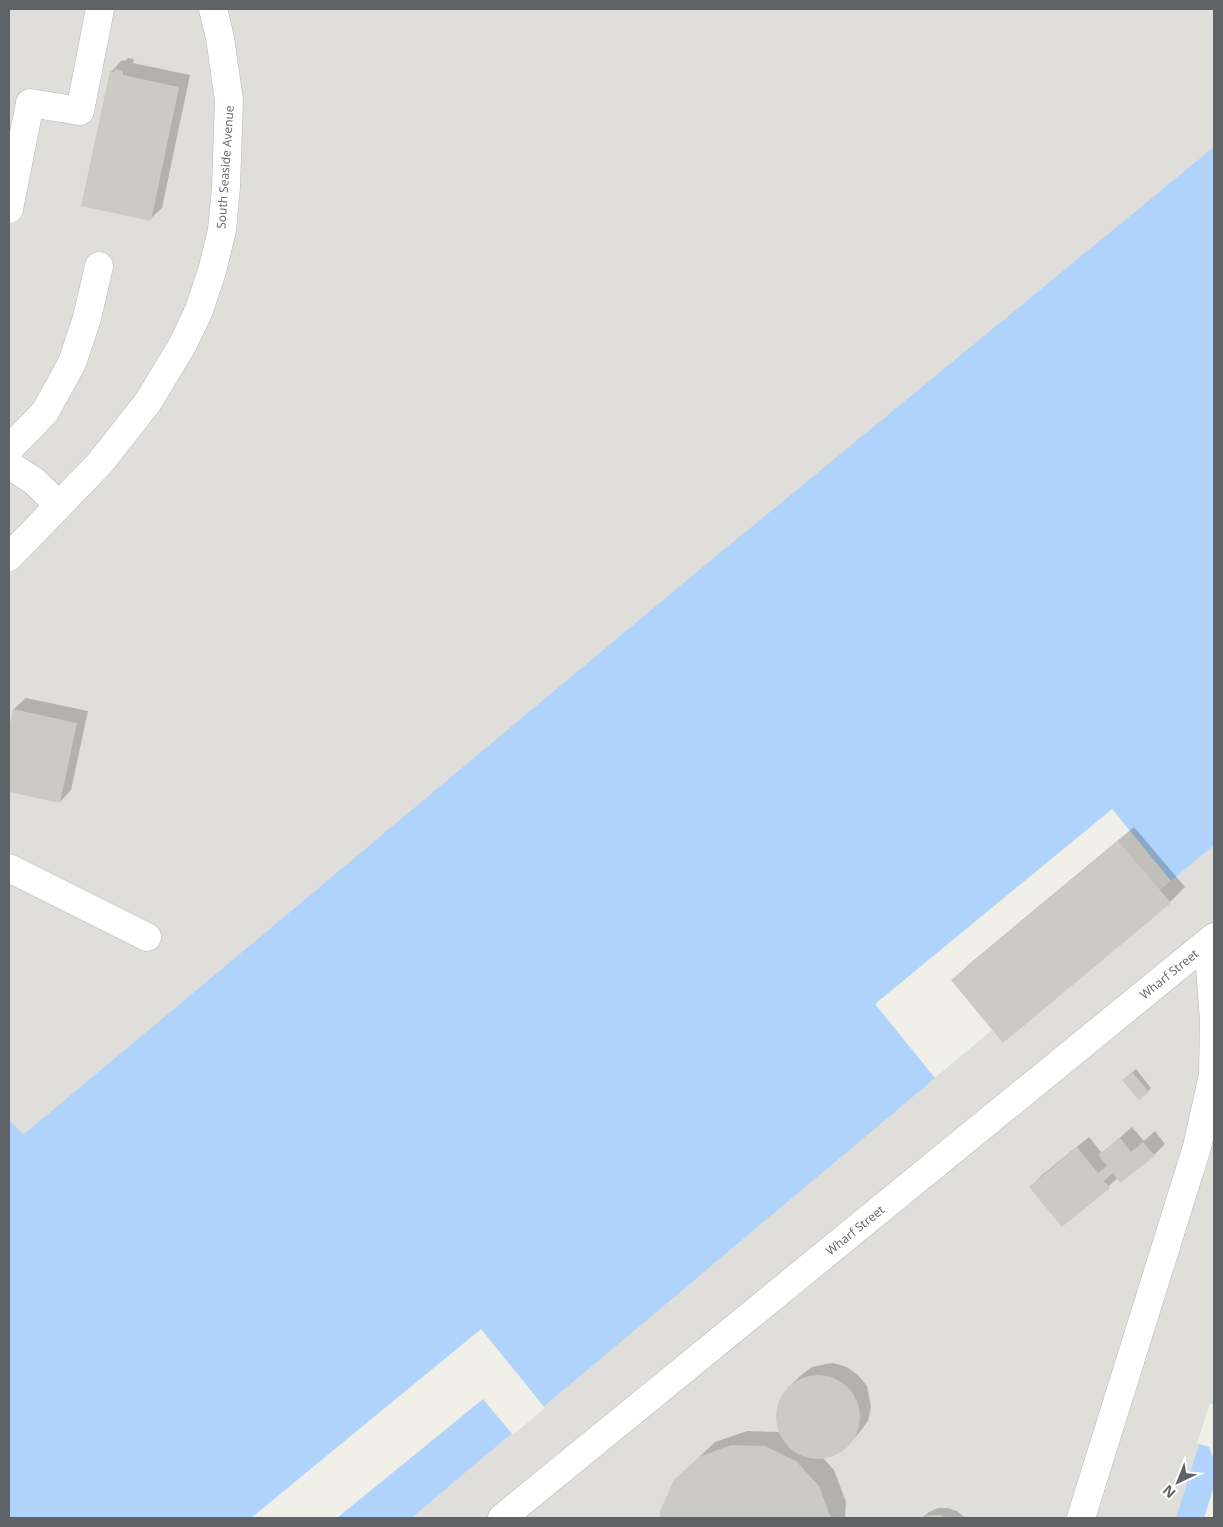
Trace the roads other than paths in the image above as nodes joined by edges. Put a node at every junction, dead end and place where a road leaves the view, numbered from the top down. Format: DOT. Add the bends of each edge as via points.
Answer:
graph roads {
  1 [pos="100,9"];
  2 [pos="213,9"];
  3 [pos="9,209"];
  4 [pos="99,266"];
  5 [pos="9,450"];
  6 [pos="9,464"];
  7 [pos="58,505"];
  8 [pos="9,557"];
  9 [pos="9,868"];
  10 [pos="147,937"];
  11 [pos="1211,940"];
  12 [pos="502,1518"];
  13 [pos="1082,1518"];
  1 -- 3 [label="street" via="80,111 30,103"];
  2 -- 7 [label="street, South Seaside Avenue" via="229,100 222,230 212,271 183,344 148,402 100,463"];
  4 -- 5 [label="street" via="72,363 45,412"];
  6 -- 7 [label="street" via="34,481"];
  7 -- 8 [label="street, South Seaside Avenue"];
  9 -- 10 [label="street"];
  11 -- 12 [label="street, Wharf Street"];
  11 -- 13 [label="street, Wharf Street" via="1214,1075 1197,1147"];
}
